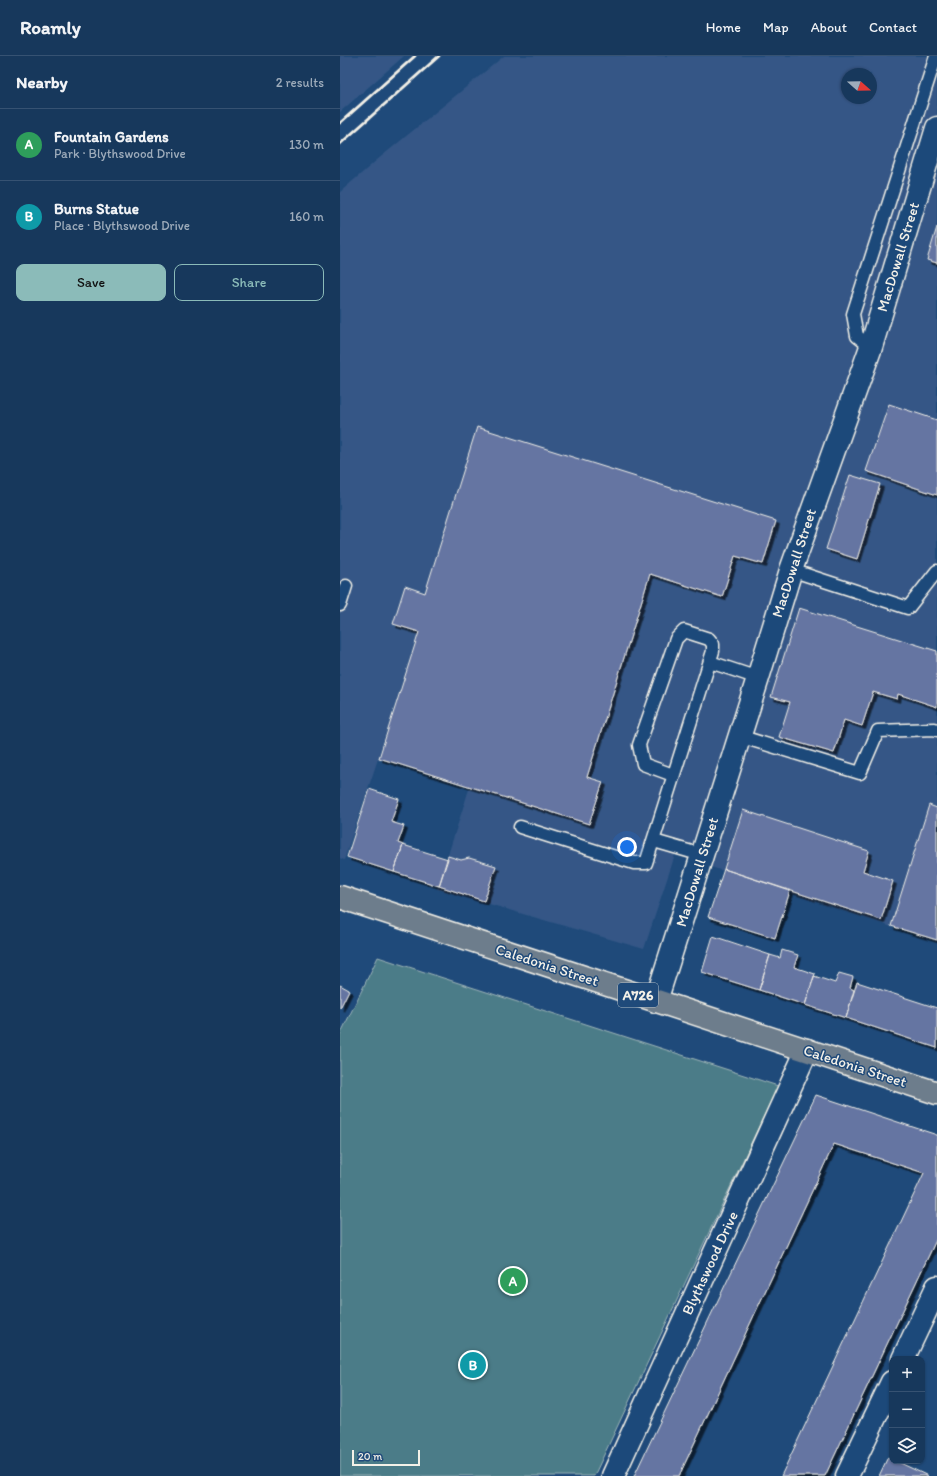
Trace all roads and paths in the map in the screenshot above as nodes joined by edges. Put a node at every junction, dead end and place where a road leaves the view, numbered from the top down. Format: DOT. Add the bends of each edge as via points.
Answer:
graph roads {
  1 [pos="936,56"];
  2 [pos="937,128"];
  3 [pos="871,347"];
  4 [pos="790,570"];
  5 [pos="937,571"];
  6 [pos="346,586"];
  7 [pos="340,605"];
  8 [pos="710,662"];
  9 [pos="758,678"];
  10 [pos="937,730"];
  11 [pos="739,736"];
  12 [pos="673,775"];
  13 [pos="520,827"];
  14 [pos="654,841"];
  15 [pos="702,855"];
  16 [pos="340,897"];
  17 [pos="656,1001"];
  18 [pos="807,1050"];
  19 [pos="937,1093"];
  20 [pos="937,1287"];
  21 [pos="904,1356"];
  22 [pos="889,1388"];
  23 [pos="613,1476"];
  24 [pos="847,1476"];
  1 -- 3 [label="lane" via="852,314 857,336"];
  2 -- 3 [label="street, MacDowall Street"];
  3 -- 4 [label="street, MacDowall Street"];
  4 -- 5 [label="lane" via="908,608"];
  4 -- 9 [label="street, MacDowall Street"];
  6 -- 7 [label="lane"];
  8 -- 9 [label="lane"];
  8 -- 12 [label="lane"];
  8 -- 12 [label="lane" via="713,644 709,639 684,631 676,639 639,746 643,764"];
  9 -- 11 [label="street, MacDowall Street"];
  10 -- 11 [label="lane" via="878,732 860,773"];
  11 -- 15 [label="street, MacDowall Street"];
  12 -- 14 [label="lane"];
  13 -- 14 [label="lane" via="634,863 646,863"];
  14 -- 15 [label="lane"];
  15 -- 17 [label="street, MacDowall Street"];
  16 -- 17 [label="main road, Caledonia Street / A726"];
  17 -- 18 [label="main road, Caledonia Street / A726"];
  18 -- 19 [label="main road, Caledonia Street / A726"];
  18 -- 23 [label="street, Blythswood Drive"];
  20 -- 21 [label="street"];
  22 -- 24 [label="street"];
}
